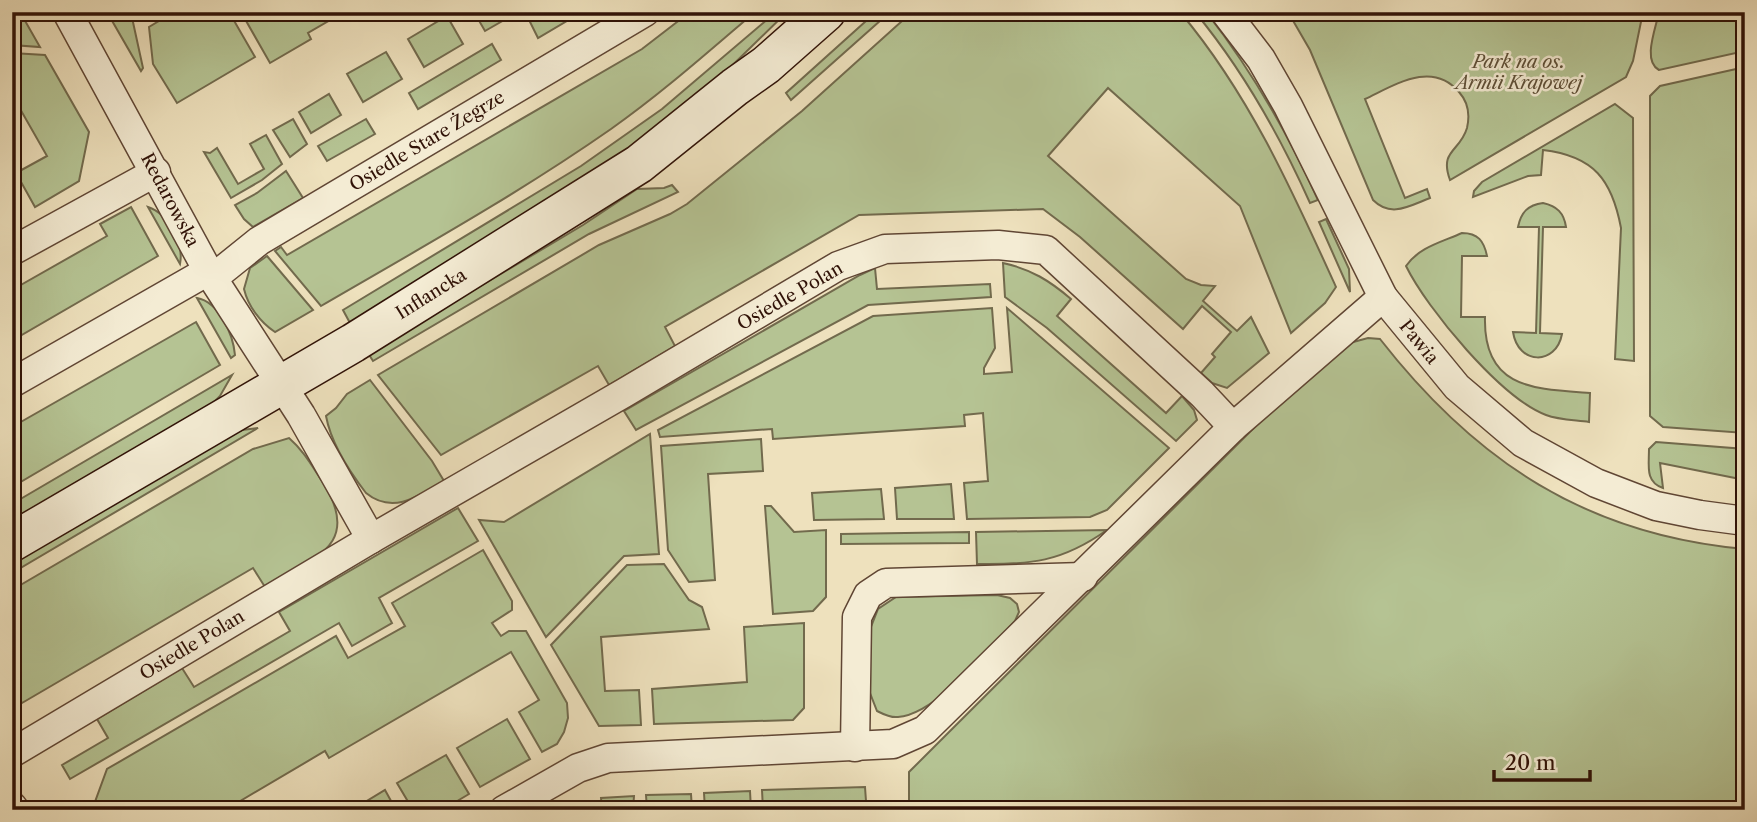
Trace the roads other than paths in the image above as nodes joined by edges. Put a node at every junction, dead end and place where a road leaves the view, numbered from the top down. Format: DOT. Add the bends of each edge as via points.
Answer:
graph roads {
  1 [pos="67,12"];
  2 [pos="645,12"];
  3 [pos="826,12"];
  4 [pos="1225,12"];
  5 [pos="156,172"];
  6 [pos="12,251"];
  7 [pos="211,274"];
  8 [pos="1383,297"];
  9 [pos="12,383"];
  10 [pos="281,383"];
  11 [pos="1233,427"];
  12 [pos="1745,521"];
  13 [pos="371,539"];
  14 [pos="12,542"];
  15 [pos="1083,577"];
  16 [pos="855,747"];
  17 [pos="12,753"];
  18 [pos="504,810"];
  1 -- 5 [label="street, Redarowska"];
  2 -- 7 [label="street, Osiedle Stare Żegrze"];
  3 -- 10 [label="street, Inflancka" via="639,164"];
  4 -- 8 [label="street, Pawia" via="1261,59 1288,107"];
  5 -- 6 [label="street"];
  5 -- 7 [label="street, Redarowska"];
  7 -- 9 [label="street, Osiedle Stare Żegrze"];
  7 -- 10 [label="street, Redarowska"];
  8 -- 11 [label="street"];
  8 -- 12 [label="street, Pawia" via="1457,387 1523,443 1576,474 1656,506"];
  10 -- 13 [label="street"];
  10 -- 14 [label="street, Inflancka"];
  11 -- 13 [label="street, Osiedle Polan" via="1045,250 998,245 885,249 838,267"];
  11 -- 15 [label="street"];
  13 -- 17 [label="street, Osiedle Polan"];
  15 -- 16 [label="street" via="925,730 892,744"];
  15 -- 16 [label="street" via="886,583 868,595 857,617"];
  16 -- 18 [label="street" via="608,758 578,768"];
}
